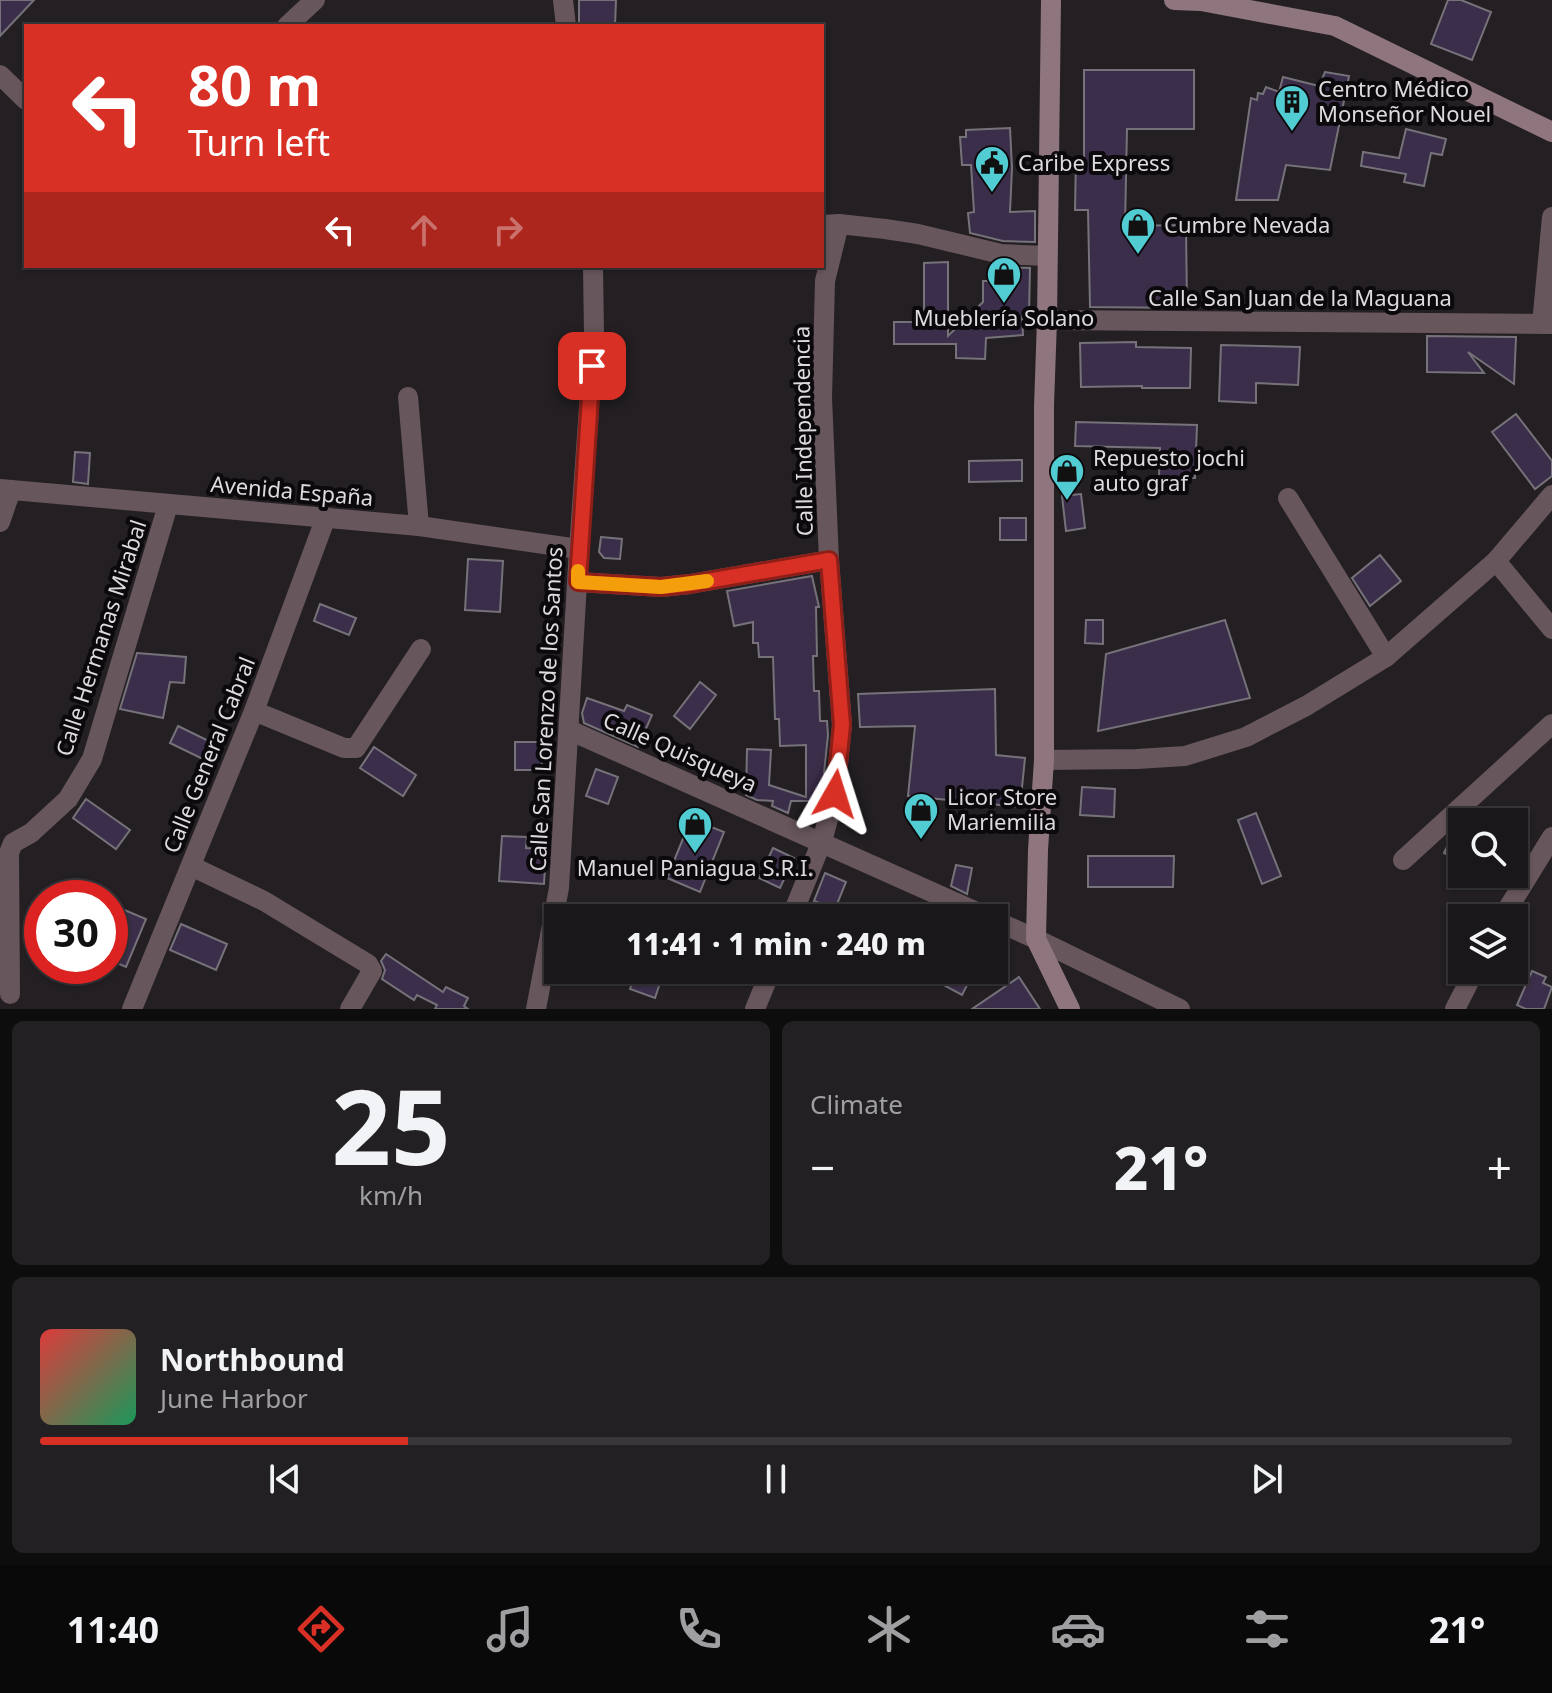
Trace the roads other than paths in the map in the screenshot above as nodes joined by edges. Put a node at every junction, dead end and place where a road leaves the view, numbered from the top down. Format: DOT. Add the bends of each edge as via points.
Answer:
graph roads {
  1 [pos="315,0"];
  2 [pos="563,0"];
  3 [pos="1051,0"];
  4 [pos="1174,0"];
  5 [pos="289,24"];
  6 [pos="566,24"];
  7 [pos="0,75"];
  8 [pos="24,98"];
  9 [pos="1552,132"];
  10 [pos="1552,217"];
  11 [pos="830,224"];
  12 [pos="1047,256"];
  13 [pos="593,268"];
  14 [pos="1047,320"];
  15 [pos="1547,324"];
  16 [pos="408,397"];
  17 [pos="5,489"];
  18 [pos="1552,495"];
  19 [pos="1288,498"];
  20 [pos="168,505"];
  21 [pos="326,517"];
  22 [pos="0,522"];
  23 [pos="419,526"];
  24 [pos="579,549"];
  25 [pos="829,560"];
  26 [pos="1496,561"];
  27 [pos="578,582"];
  28 [pos="1552,629"];
  29 [pos="421,649"];
  30 [pos="1386,657"];
  31 [pos="254,711"];
  32 [pos="1552,724"];
  33 [pos="569,730"];
  34 [pos="1044,760"];
  35 [pos="1552,837"];
  36 [pos="7,840"];
  37 [pos="822,841"];
  38 [pos="1403,860"];
  39 [pos="191,866"];
  40 [pos="797,904"];
  41 [pos="959,904"];
  42 [pos="1511,904"];
  43 [pos="1008,926"];
  44 [pos="1036,939"];
  45 [pos="765,984"];
  46 [pos="1468,984"];
  47 [pos="10,994"];
  48 [pos="132,1009"];
  49 [pos="350,1009"];
  50 [pos="536,1009"];
  51 [pos="755,1009"];
  52 [pos="1070,1009"];
  53 [pos="1180,1009"];
  54 [pos="1455,1009"];
  1 -- 5 [label="street"];
  2 -- 6 [label="street"];
  3 -- 12 [label="main road"];
  4 -- 9 [label="main road" via="1335,26"];
  7 -- 8 [label="street"];
  10 -- 15 [label="street"];
  11 -- 12 [label="street" via="918,234 1001,254"];
  11 -- 25 [label="street, Calle Independencia" via="822,398"];
  12 -- 14 [label="main road"];
  13 -- 24 [label="street, Calle San Lorenzo de los Santos" via="594,336"];
  14 -- 15 [label="street, Calle San Juan de la Maguana"];
  14 -- 34 [label="main road"];
  16 -- 23 [label="street"];
  17 -- 20 [label="street, Avenida España"];
  17 -- 22 [label="street"];
  18 -- 26 [label="street"];
  19 -- 30 [label="street"];
  20 -- 21 [label="street, Avenida España"];
  20 -- 36 [label="street, Calle Hermanas Mirabal" via="92,759 68,799 31,833"];
  21 -- 23 [label="street, Avenida España"];
  21 -- 31 [label="street, Calle General Cabral"];
  23 -- 24 [label="street, Avenida España"];
  24 -- 27 [label="street, Calle San Lorenzo de los Santos"];
  25 -- 27 [label="street" via="661,587"];
  25 -- 37 [label="street, Calle Independencia" via="842,725 835,794"];
  26 -- 28 [label="street"];
  26 -- 30 [label="street"];
  27 -- 33 [label="street, Calle San Lorenzo de los Santos"];
  29 -- 31 [label="street" via="356,748 344,748"];
  30 -- 34 [label="street" via="1246,737 1185,756"];
  31 -- 39 [label="street, Calle General Cabral"];
  32 -- 38 [label="street"];
  33 -- 37 [label="street, Calle Quisqueya"];
  33 -- 50 [label="street, Calle San Lorenzo de los Santos" via="559,888"];
  34 -- 44 [label="main road"];
  35 -- 42 [label="street"];
  36 -- 47 [label="street, Calle Hermanas Mirabal"];
  37 -- 40 [label="street, Calle Independencia"];
  37 -- 41 [label="street, Calle Quisqueya"];
  39 -- 48 [label="street, Calle General Cabral"];
  39 -- 49 [label="street" via="264,901 368,964 372,971"];
  43 -- 44 [label="street, Calle Quisqueya"];
  44 -- 52 [label="main road"];
  44 -- 53 [label="street, Calle Quisqueya"];
  45 -- 51 [label="street"];
  46 -- 54 [label="street"];
}
